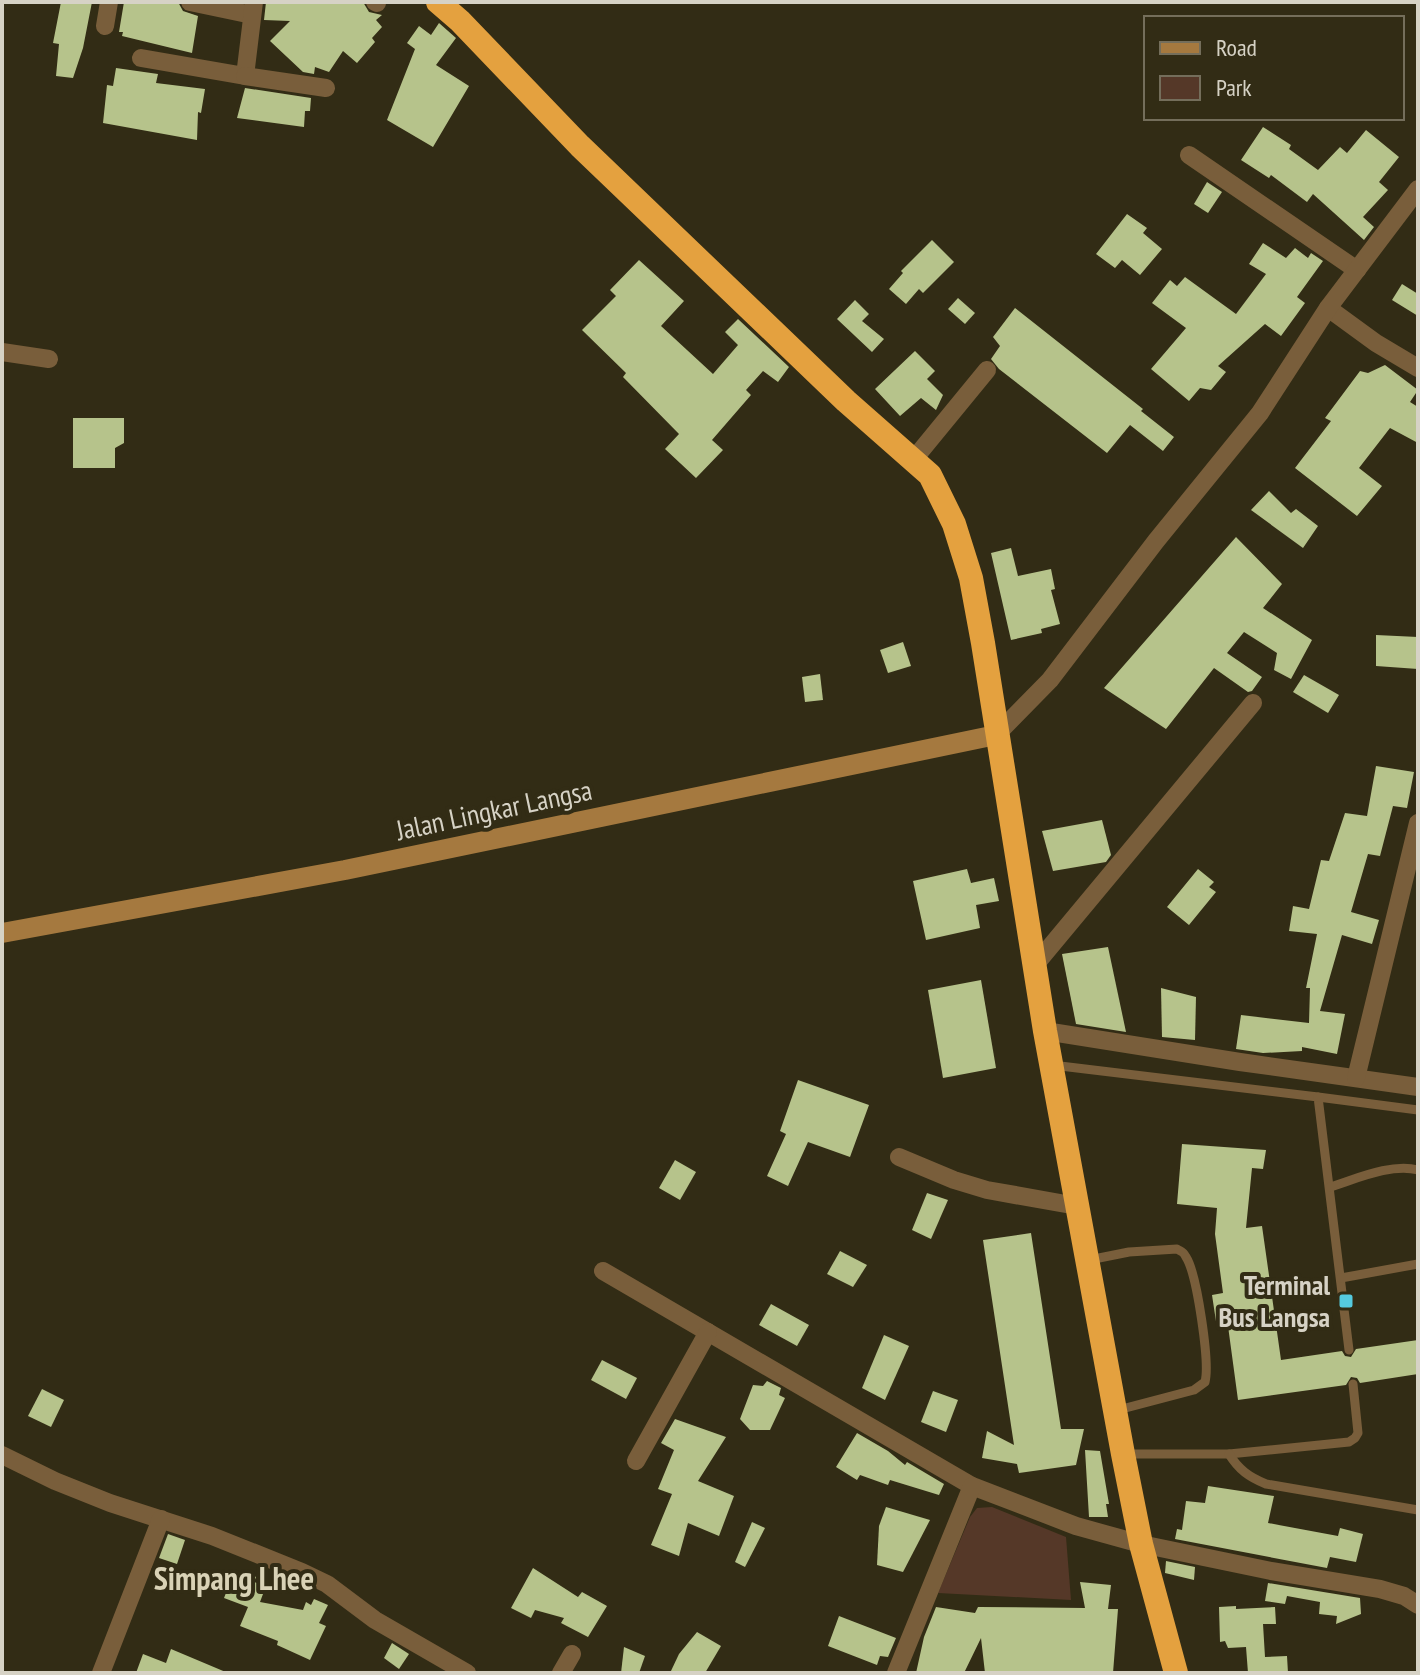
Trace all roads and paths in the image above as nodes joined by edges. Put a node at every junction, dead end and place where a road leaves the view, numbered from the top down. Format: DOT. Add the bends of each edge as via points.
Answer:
graph roads {
  1 [pos="109,2"];
  2 [pos="190,2"];
  3 [pos="438,2"];
  4 [pos="253,8"];
  5 [pos="105,26"];
  6 [pos="141,58"];
  7 [pos="245,76"];
  8 [pos="326,88"];
  9 [pos="1189,155"];
  10 [pos="1418,189"];
  11 [pos="1357,270"];
  12 [pos="1328,308"];
  13 [pos="2,352"];
  14 [pos="49,359"];
  15 [pos="1418,368"];
  16 [pos="987,370"];
  17 [pos="914,459"];
  18 [pos="1253,703"];
  19 [pos="996,735"];
  20 [pos="1418,823"];
  21 [pos="2,933"];
  22 [pos="1035,965"];
  23 [pos="1045,1031"];
  24 [pos="1052,1065"];
  25 [pos="1356,1078"];
  26 [pos="1418,1087"];
  27 [pos="1318,1097"];
  28 [pos="1418,1110"];
  29 [pos="899,1157"];
  30 [pos="1418,1170"];
  31 [pos="1330,1187"];
  32 [pos="1077,1206"];
  33 [pos="1086,1260"];
  34 [pos="1418,1264"];
  35 [pos="603,1271"];
  36 [pos="1341,1278"];
  37 [pos="708,1332"];
  38 [pos="1349,1350"];
  39 [pos="1353,1384"];
  40 [pos="1115,1410"];
  41 [pos="1123,1454"];
  42 [pos="1229,1454"];
  43 [pos="2,1455"];
  44 [pos="636,1461"];
  45 [pos="972,1486"];
  46 [pos="1418,1510"];
  47 [pos="161,1519"];
  48 [pos="1141,1544"];
  49 [pos="1418,1605"];
  50 [pos="572,1654"];
  51 [pos="101,1673"];
  52 [pos="467,1673"];
  53 [pos="561,1673"];
  54 [pos="896,1673"];
  55 [pos="1176,1673"];
  1 -- 5 [label="street"];
  2 -- 4 [label="street"];
  3 -- 17 [label="highway" via="624,188 846,401"];
  4 -- 7 [label="street"];
  6 -- 7 [label="street"];
  7 -- 8 [label="street"];
  9 -- 11 [label="street"];
  10 -- 11 [label="street"];
  11 -- 12 [label="street"];
  12 -- 15 [label="street"];
  12 -- 19 [label="street" via="1260,413 1050,680"];
  13 -- 14 [label="street"];
  16 -- 17 [label="street"];
  17 -- 19 [label="highway" via="930,475 964,549"];
  18 -- 22 [label="street"];
  19 -- 21 [label="street, Jalan Lingkar Langsa" via="345,870"];
  19 -- 22 [label="highway"];
  20 -- 25 [label="street"];
  22 -- 23 [label="highway"];
  23 -- 24 [label="highway"];
  23 -- 25 [label="street"];
  24 -- 27 [label="lane"];
  24 -- 32 [label="highway"];
  25 -- 26 [label="street"];
  27 -- 28 [label="lane"];
  27 -- 31 [label="lane"];
  29 -- 32 [label="street" via="987,1190"];
  30 -- 31 [label="lane" via="1403,1167"];
  31 -- 36 [label="lane"];
  32 -- 33 [label="highway"];
  33 -- 40 [label="highway"];
  33 -- 40 [label="lane" via="1177,1249 1187,1258 1196,1290 1207,1366 1203,1385"];
  34 -- 36 [label="lane"];
  35 -- 37 [label="street"];
  36 -- 38 [label="lane"];
  37 -- 44 [label="street"];
  37 -- 45 [label="street"];
  39 -- 42 [label="lane" via="1358,1433 1352,1440"];
  40 -- 41 [label="highway"];
  41 -- 42 [label="lane"];
  41 -- 48 [label="highway"];
  42 -- 46 [label="lane" via="1240,1470 1266,1484"];
  43 -- 47 [label="street" via="55,1481"];
  45 -- 48 [label="street" via="1076,1526"];
  45 -- 54 [label="street"];
  47 -- 51 [label="street"];
  47 -- 52 [label="street" via="260,1553 327,1584 375,1620"];
  48 -- 49 [label="street" via="1380,1589"];
  48 -- 55 [label="highway"];
  50 -- 53 [label="street"];
}
